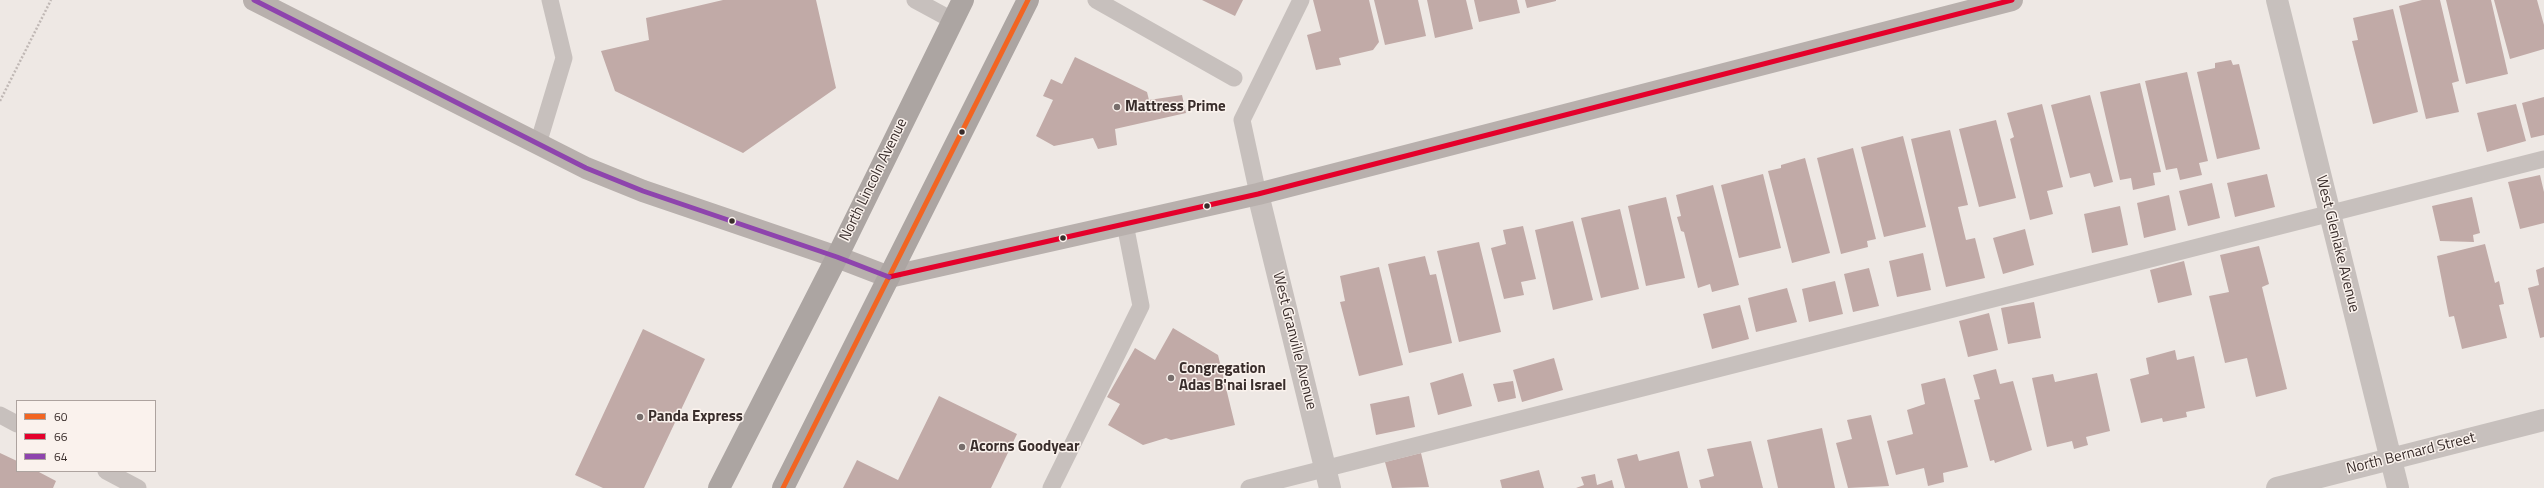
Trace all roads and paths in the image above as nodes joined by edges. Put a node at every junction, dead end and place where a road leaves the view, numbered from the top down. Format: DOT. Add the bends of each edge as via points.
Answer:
graph roads {
  1 [pos="51,0"];
  2 [pos="254,0"];
  3 [pos="550,0"];
  4 [pos="915,0"];
  5 [pos="963,0"];
  6 [pos="1028,0"];
  7 [pos="1096,0"];
  8 [pos="1301,0"];
  9 [pos="2012,0"];
  10 [pos="2277,0"];
  11 [pos="952,20"];
  12 [pos="1234,78"];
  13 [pos="0,102"];
  14 [pos="538,144"];
  15 [pos="2544,159"];
  16 [pos="1258,194"];
  17 [pos="2330,213"];
  18 [pos="1125,224"];
  19 [pos="837,257"];
  20 [pos="889,277"];
  21 [pos="0,415"];
  22 [pos="2544,420"];
  23 [pos="16,423"];
  24 [pos="2391,459"];
  25 [pos="108,472"];
  26 [pos="1328,478"];
  27 [pos="138,488"];
  28 [pos="719,488"];
  29 [pos="783,488"];
  30 [pos="1051,488"];
  31 [pos="1249,488"];
  32 [pos="2277,488"];
  33 [pos="2398,488"];
  1 -- 13 [label="path"];
  2 -- 14 [label="street"];
  3 -- 14 [label="lane" via="564,58"];
  4 -- 11 [label="lane"];
  5 -- 11 [label="main road, North Lincoln Avenue"];
  6 -- 20 [label="main road"];
  7 -- 12 [label="lane"];
  8 -- 16 [label="lane" via="1242,120"];
  9 -- 16 [label="street"];
  10 -- 17 [label="street, West Glenlake Avenue"];
  11 -- 19 [label="main road, North Lincoln Avenue"];
  14 -- 19 [label="street" via="643,192"];
  15 -- 17 [label="lane"];
  16 -- 18 [label="street"];
  16 -- 26 [label="street, West Granville Avenue"];
  17 -- 24 [label="street, West Glenlake Avenue"];
  17 -- 26 [label="lane"];
  18 -- 20 [label="street"];
  18 -- 30 [label="lane" via="1140,306"];
  19 -- 20 [label="street"];
  19 -- 28 [label="main road, North Lincoln Avenue"];
  20 -- 29 [label="main road"];
  21 -- 23 [label="lane"];
  22 -- 24 [label="street, North Bernard Street"];
  24 -- 32 [label="street, North Bernard Street"];
  24 -- 33 [label="street, West Glenlake Avenue"];
  25 -- 27 [label="lane"];
  26 -- 31 [label="lane"];
}
